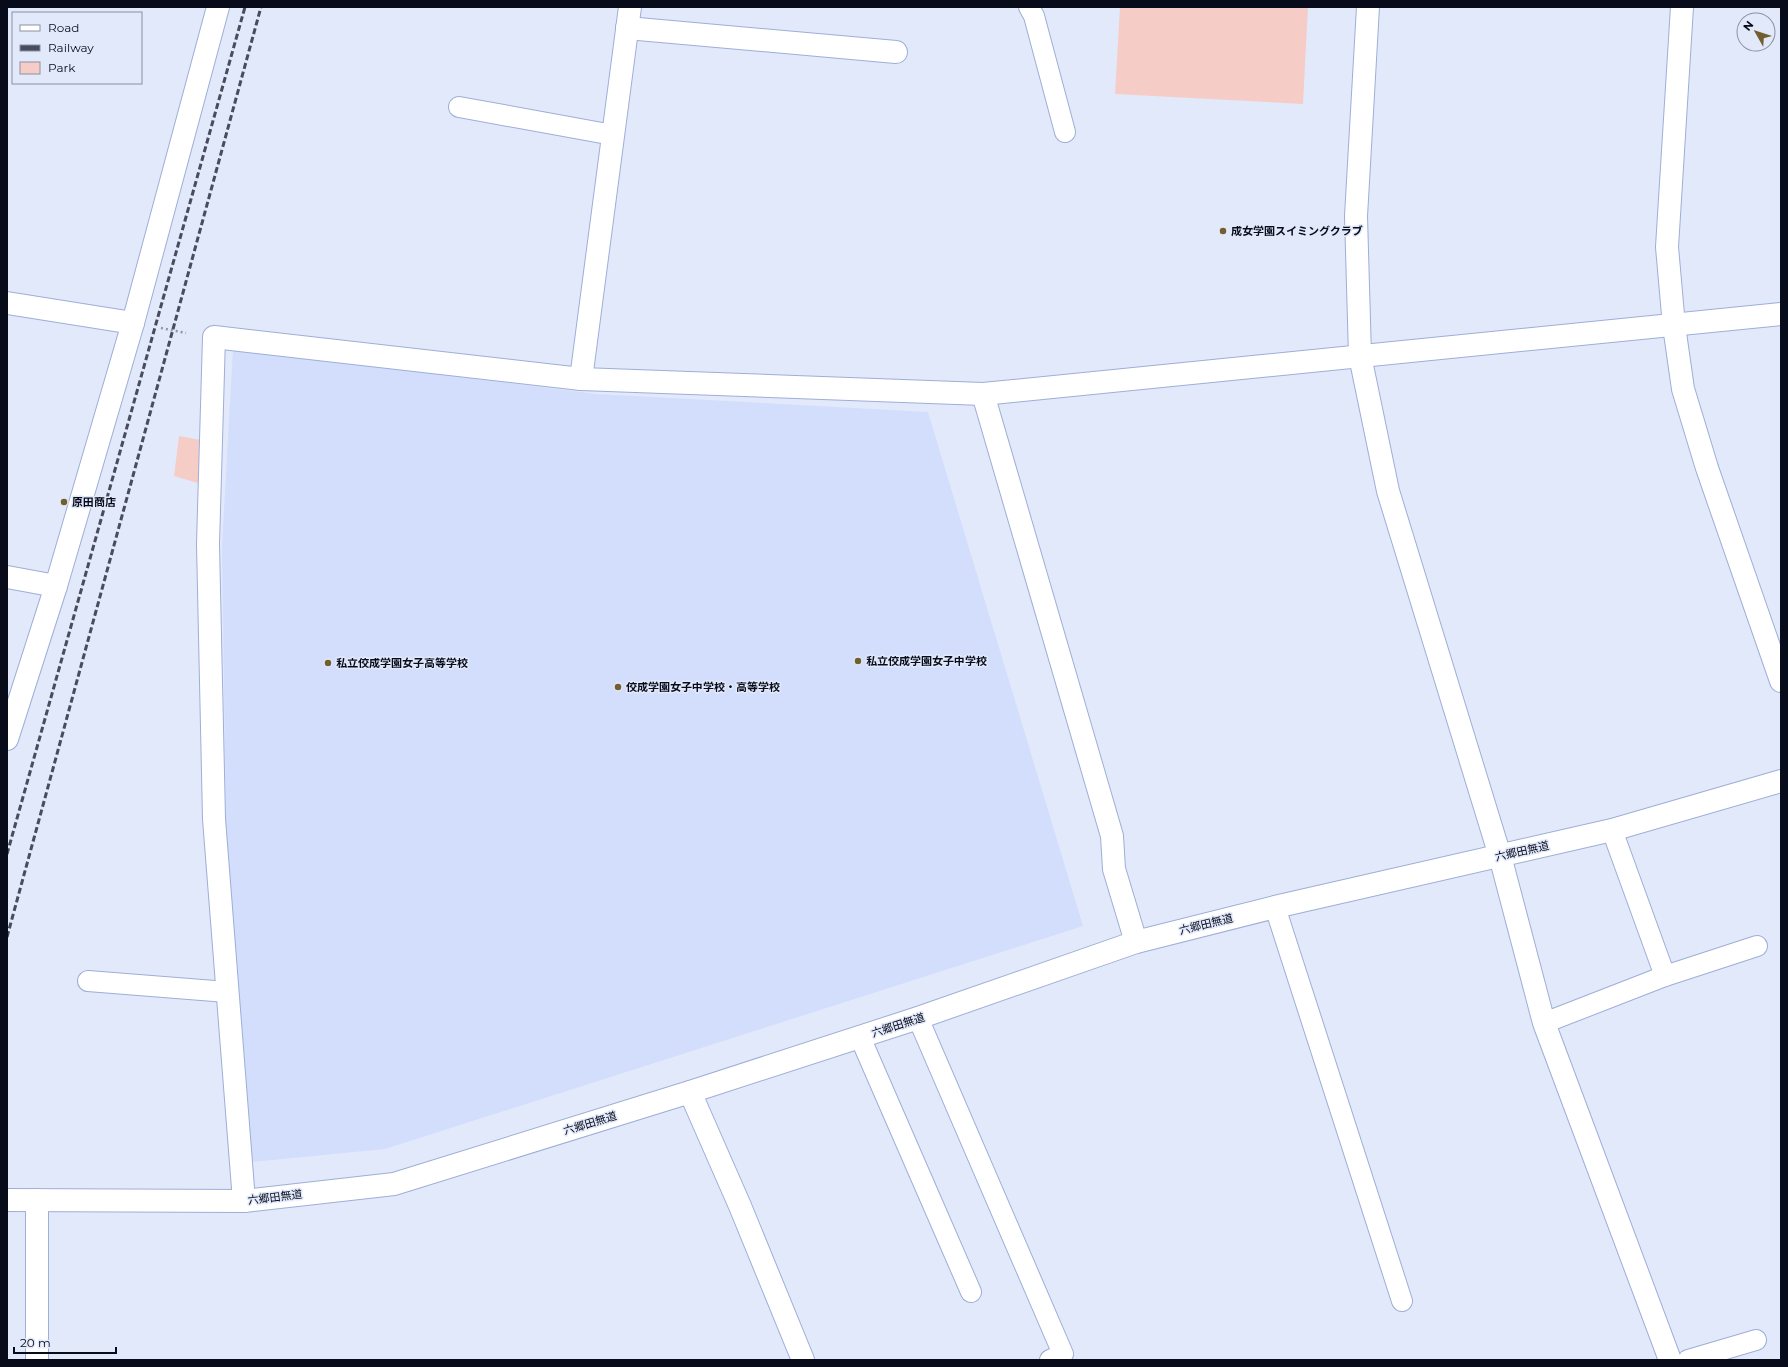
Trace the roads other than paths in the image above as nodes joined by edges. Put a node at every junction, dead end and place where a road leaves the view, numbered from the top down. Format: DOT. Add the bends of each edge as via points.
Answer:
graph roads {
  1 [pos="218,7"];
  2 [pos="630,7"];
  3 [pos="1029,7"];
  4 [pos="1368,7"];
  5 [pos="1682,7"];
  6 [pos="627,28"];
  7 [pos="896,52"];
  8 [pos="459,107"];
  9 [pos="1065,132"];
  10 [pos="613,135"];
  11 [pos="7,303"];
  12 [pos="1781,314"];
  13 [pos="133,323"];
  14 [pos="1674,326"];
  15 [pos="1360,356"];
  16 [pos="581,379"];
  17 [pos="983,394"];
  18 [pos="7,577"];
  19 [pos="56,586"];
  20 [pos="1781,681"];
  21 [pos="7,739"];
  22 [pos="1781,781"];
  23 [pos="1612,830"];
  24 [pos="1500,856"];
  25 [pos="1275,907"];
  26 [pos="1136,942"];
  27 [pos="1756,946"];
  28 [pos="1665,976"];
  29 [pos="88,981"];
  30 [pos="228,992"];
  31 [pos="918,1018"];
  32 [pos="1544,1023"];
  33 [pos="860,1037"];
  34 [pos="690,1092"];
  35 [pos="7,1200"];
  36 [pos="37,1200"];
  37 [pos="244,1201"];
  38 [pos="971,1292"];
  39 [pos="1402,1301"];
  40 [pos="1756,1340"];
  41 [pos="37,1360"];
  42 [pos="803,1360"];
  43 [pos="1050,1360"];
  44 [pos="1670,1360"];
  45 [pos="1688,1360"];
  1 -- 13 [label="street"];
  2 -- 6 [label="street"];
  3 -- 9 [label="lane" via="1034,16"];
  4 -- 15 [label="street" via="1356,216"];
  5 -- 14 [label="street" via="1667,247"];
  6 -- 7 [label="street"];
  6 -- 10 [label="street"];
  8 -- 10 [label="lane"];
  10 -- 16 [label="street"];
  11 -- 13 [label="street"];
  12 -- 14 [label="street"];
  13 -- 19 [label="street"];
  14 -- 15 [label="street"];
  14 -- 20 [label="street" via="1683,389 1707,468"];
  15 -- 17 [label="street"];
  15 -- 24 [label="street" via="1388,491"];
  16 -- 17 [label="street"];
  16 -- 30 [label="street" via="214,337 208,544 214,819"];
  17 -- 26 [label="street" via="1112,836 1114,869"];
  18 -- 19 [label="street"];
  19 -- 21 [label="street"];
  22 -- 23 [label="street, 六郷田無道"];
  23 -- 24 [label="street, 六郷田無道"];
  23 -- 28 [label="lane"];
  24 -- 25 [label="street, 六郷田無道"];
  24 -- 32 [label="street"];
  25 -- 26 [label="street, 六郷田無道"];
  25 -- 39 [label="lane"];
  26 -- 31 [label="street, 六郷田無道"];
  27 -- 28 [label="lane"];
  28 -- 32 [label="lane"];
  29 -- 30 [label="lane"];
  30 -- 37 [label="street"];
  31 -- 33 [label="street, 六郷田無道"];
  31 -- 43 [label="lane" via="1063,1354"];
  32 -- 44 [label="street"];
  33 -- 34 [label="street, 六郷田無道"];
  33 -- 38 [label="lane"];
  34 -- 37 [label="street, 六郷田無道" via="394,1184"];
  34 -- 42 [label="street"];
  35 -- 36 [label="street, 六郷田無道"];
  36 -- 37 [label="street, 六郷田無道"];
  36 -- 41 [label="street"];
  40 -- 45 [label="lane"];
}
